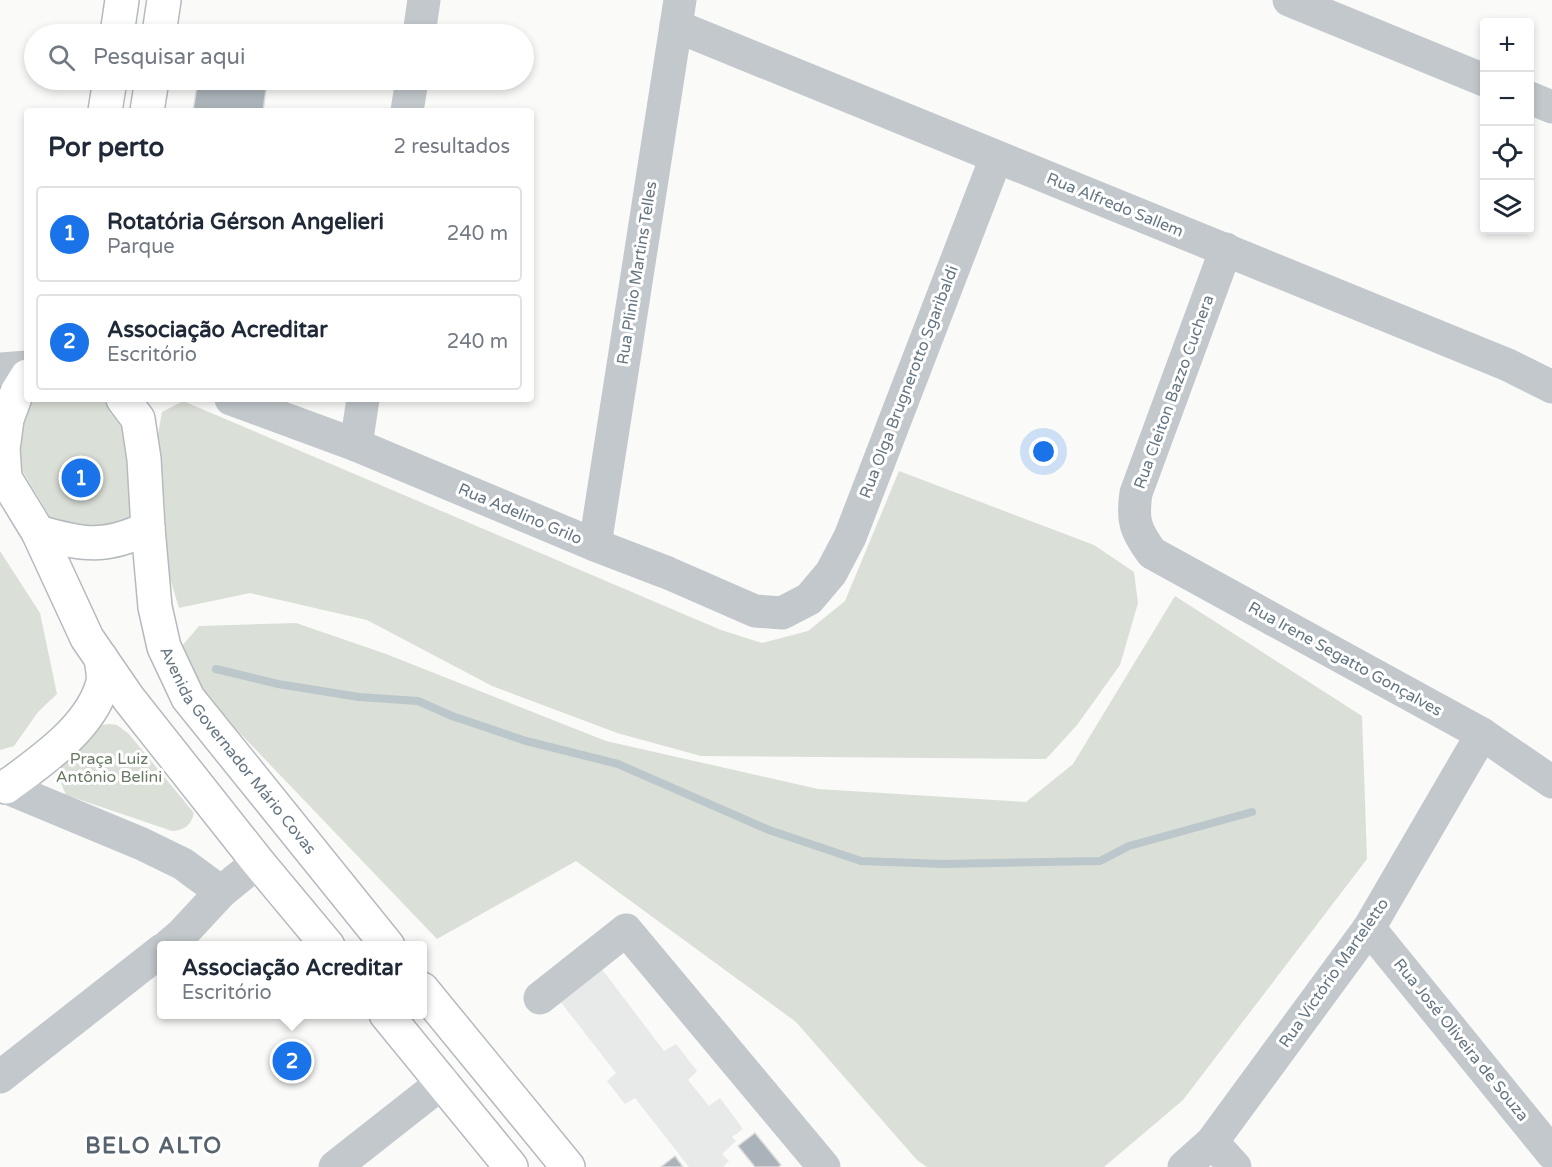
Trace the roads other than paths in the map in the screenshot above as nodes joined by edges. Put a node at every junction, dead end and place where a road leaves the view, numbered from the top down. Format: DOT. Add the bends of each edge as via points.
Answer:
graph roads {
  1 [pos="122,0"];
  2 [pos="164,0"];
  3 [pos="424,0"];
  4 [pos="1288,0"];
  5 [pos="678,13"];
  6 [pos="118,24"];
  7 [pos="160,24"];
  8 [pos="420,24"];
  9 [pos="1480,78"];
  10 [pos="108,90"];
  11 [pos="150,90"];
  12 [pos="410,90"];
  13 [pos="1534,100"];
  14 [pos="1552,107"];
  15 [pos="105,108"];
  16 [pos="147,108"];
  17 [pos="407,108"];
  18 [pos="996,158"];
  19 [pos="1226,249"];
  20 [pos="24,367"];
  21 [pos="0,369"];
  22 [pos="24,380"];
  23 [pos="1552,387"];
  24 [pos="239,402"];
  25 [pos="363,402"];
  26 [pos="132,406"];
  27 [pos="356,445"];
  28 [pos="2,474"];
  29 [pos="148,528"];
  30 [pos="38,532"];
  31 [pos="1139,536"];
  32 [pos="595,545"];
  33 [pos="809,599"];
  34 [pos="102,658"];
  35 [pos="1482,734"];
  36 [pos="222,742"];
  37 [pos="1552,782"];
  38 [pos="2,788"];
  39 [pos="258,862"];
  40 [pos="221,892"];
  41 [pos="1369,928"];
  42 [pos="173,941"];
  43 [pos="325,941"];
  44 [pos="385,941"];
  45 [pos="157,954"];
  46 [pos="427,993"];
  47 [pos="540,998"];
  48 [pos="390,1019"];
  49 [pos="0,1077"];
  50 [pos="444,1082"];
  51 [pos="1212,1142"];
  52 [pos="1552,1153"];
  53 [pos="505,1160"];
  54 [pos="335,1167"];
  55 [pos="530,1167"];
  56 [pos="568,1167"];
  57 [pos="824,1167"];
  58 [pos="1184,1167"];
  59 [pos="1235,1167"];
  1 -- 6 [label="main road"];
  2 -- 7 [label="main road"];
  3 -- 8 [label="street"];
  4 -- 9 [label="street"];
  5 -- 18 [label="street, Rua Alfredo Sallem"];
  5 -- 32 [label="street, Rua Plinio Martins Telles"];
  10 -- 15 [label="main road"];
  11 -- 16 [label="main road"];
  12 -- 17 [label="street"];
  13 -- 14 [label="street"];
  18 -- 19 [label="street, Rua Alfredo Sallem"];
  18 -- 33 [label="street, Rua Olga Brugnerotto Sgaribaldi" via="850,537 831,573"];
  19 -- 23 [label="street, Rua Alfredo Sallem" via="1508,365"];
  19 -- 31 [label="street, Rua Cleiton Bazzo Cuchera" via="1136,492 1133,515"];
  20 -- 21 [label="street"];
  22 -- 28 [label="main road" via="7,419"];
  24 -- 27 [label="street, Rua Adelino Grilo"];
  25 -- 27 [label="street"];
  26 -- 29 [label="main road, Avenida Governador Mário Covas" via="144,459"];
  27 -- 32 [label="street, Rua Adelino Grilo"];
  28 -- 30 [label="main road"];
  29 -- 30 [label="main road" via="127,538 97,543 69,541"];
  29 -- 36 [label="main road, Avenida Governador Mário Covas" via="155,607 164,647 188,698"];
  30 -- 34 [label="main road" via="87,638"];
  31 -- 35 [label="street, Rua Irene Segatto Gonçalves" via="1152,553"];
  32 -- 33 [label="street, Rua Adelino Grilo" via="755,611 782,613"];
  34 -- 38 [label="main road" via="103,684 80,723 46,758"];
  34 -- 39 [label="main road" via="129,699"];
  35 -- 37 [label="street, Rua Irene Segatto Gonçalves"];
  35 -- 41 [label="street, Rua Victório Marteletto"];
  36 -- 39 [label="main road"];
  36 -- 44 [label="main road, Avenida Governador Mário Covas"];
  38 -- 40 [label="street" via="142,844 183,864"];
  39 -- 40 [label="street"];
  39 -- 43 [label="main road"];
  40 -- 42 [label="street"];
  41 -- 51 [label="street, Rua Victório Marteletto"];
  41 -- 52 [label="street, Rua José Oliveira de Souza"];
  45 -- 49 [label="street"];
  46 -- 56 [label="main road"];
  47 -- 57 [label="street" via="626,930"];
  48 -- 50 [label="main road"];
  50 -- 53 [label="main road"];
  50 -- 54 [label="street"];
  51 -- 58 [label="street, Rua Victório Marteletto"];
  51 -- 59 [label="street"];
  53 -- 55 [label="main road" via="524,1159"];
}
